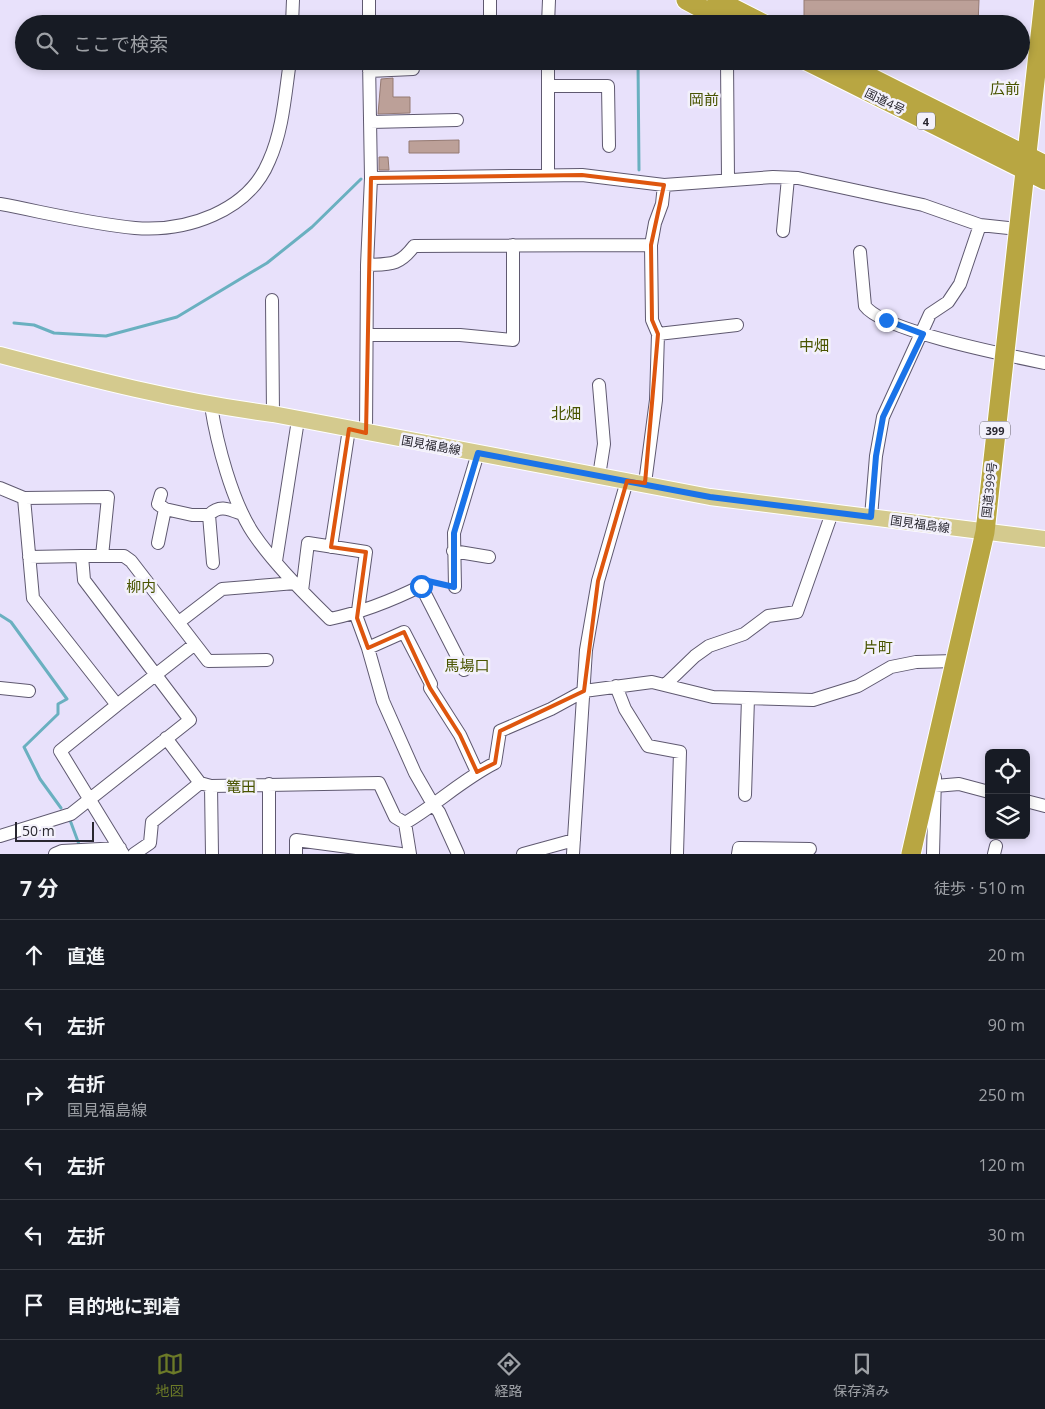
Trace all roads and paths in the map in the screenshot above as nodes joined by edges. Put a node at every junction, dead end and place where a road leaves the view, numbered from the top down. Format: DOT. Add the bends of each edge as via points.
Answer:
graph roads {
  1 [pos="293,0"];
  2 [pos="369,0"];
  3 [pos="490,0"];
  4 [pos="549,0"];
  5 [pos="686,0"];
  6 [pos="1044,0"];
  7 [pos="727,13"];
  8 [pos="292,15"];
  9 [pos="369,15"];
  10 [pos="490,15"];
  11 [pos="548,15"];
  12 [pos="1043,34"];
  13 [pos="289,70"];
  14 [pos="369,70"];
  15 [pos="548,70"];
  16 [pos="727,70"];
  17 [pos="825,70"];
  18 [pos="855,70"];
  19 [pos="548,86"];
  20 [pos="458,120"];
  21 [pos="370,122"];
  22 [pos="609,146"];
  23 [pos="1026,163"];
  24 [pos="1045,165"];
  25 [pos="548,175"];
  26 [pos="371,178"];
  27 [pos="788,178"];
  28 [pos="728,179"];
  29 [pos="1045,180"];
  30 [pos="664,185"];
  31 [pos="0,204"];
  32 [pos="980,225"];
  33 [pos="1018,229"];
  34 [pos="783,232"];
  35 [pos="513,245"];
  36 [pos="651,245"];
  37 [pos="860,252"];
  38 [pos="367,265"];
  39 [pos="272,300"];
  40 [pos="737,325"];
  41 [pos="658,334"];
  42 [pos="923,334"];
  43 [pos="367,335"];
  44 [pos="0,355"];
  45 [pos="1003,355"];
  46 [pos="1045,363"];
  47 [pos="600,385"];
  48 [pos="211,406"];
  49 [pos="273,414"];
  50 [pos="298,420"];
  51 [pos="349,429"];
  52 [pos="366,433"];
  53 [pos="478,453"];
  54 [pos="599,476"];
  55 [pos="628,480"];
  56 [pos="645,483"];
  57 [pos="0,488"];
  58 [pos="161,494"];
  59 [pos="24,498"];
  60 [pos="165,509"];
  61 [pos="832,513"];
  62 [pos="242,514"];
  63 [pos="209,515"];
  64 [pos="871,517"];
  65 [pos="985,532"];
  66 [pos="1045,539"];
  67 [pos="158,543"];
  68 [pos="332,547"];
  69 [pos="453,551"];
  70 [pos="82,556"];
  71 [pos="102,556"];
  72 [pos="29,557"];
  73 [pos="489,557"];
  74 [pos="276,561"];
  75 [pos="214,563"];
  76 [pos="421,586"];
  77 [pos="298,587"];
  78 [pos="454,587"];
  79 [pos="359,613"];
  80 [pos="179,622"];
  81 [pos="195,644"];
  82 [pos="368,648"];
  83 [pos="267,660"];
  84 [pos="956,661"];
  85 [pos="464,670"];
  86 [pos="156,674"];
  87 [pos="666,684"];
  88 [pos="616,686"];
  89 [pos="0,688"];
  90 [pos="29,691"];
  91 [pos="584,691"];
  92 [pos="748,698"];
  93 [pos="117,705"];
  94 [pos="166,738"];
  95 [pos="936,743"];
  96 [pos="477,772"];
  97 [pos="205,784"];
  98 [pos="269,784"];
  99 [pos="935,786"];
  100 [pos="985,791"];
  101 [pos="745,795"];
  102 [pos="90,798"];
  103 [pos="1030,802"];
  104 [pos="434,806"];
  105 [pos="1045,806"];
  106 [pos="405,824"];
  107 [pos="0,836"];
  108 [pos="574,840"];
  109 [pos="810,849"];
  110 [pos="122,851"];
  111 [pos="790,852"];
  112 [pos="55,854"];
  113 [pos="134,854"];
  114 [pos="212,854"];
  115 [pos="269,854"];
  116 [pos="296,854"];
  117 [pos="401,854"];
  118 [pos="410,854"];
  119 [pos="458,854"];
  120 [pos="523,854"];
  121 [pos="573,854"];
  122 [pos="678,854"];
  123 [pos="738,854"];
  124 [pos="911,854"];
  125 [pos="933,854"];
  1 -- 8 [label="street"];
  2 -- 9 [label="street"];
  3 -- 10 [label="street"];
  4 -- 11 [label="street"];
  5 -- 7 [label="highway"];
  6 -- 12 [label="highway, 国道399号 / 399"];
  12 -- 23 [label="highway, 国道399号 / 399"];
  13 -- 31 [label="street" via="282,119 269,162 262,176 238,202 224,210 190,223 136,228"];
  14 -- 21 [label="street"];
  15 -- 19 [label="street"];
  16 -- 28 [label="street"];
  17 -- 23 [label="highway, 国道4号 / 4"];
  18 -- 23 [label="highway, 国道4号 / 4"];
  19 -- 22 [label="street" via="608,86"];
  19 -- 25 [label="street"];
  20 -- 21 [label="street"];
  21 -- 26 [label="street"];
  23 -- 24 [label="highway, 国道4号 / 4"];
  23 -- 29 [label="highway, 国道4号 / 4"];
  23 -- 33 [label="highway, 国道399号 / 399"];
  25 -- 26 [label="street"];
  25 -- 30 [label="street" via="582,175"];
  26 -- 38 [label="street"];
  27 -- 28 [label="street"];
  27 -- 32 [label="street" via="923,205"];
  27 -- 34 [label="street"];
  28 -- 30 [label="street"];
  30 -- 36 [label="street"];
  32 -- 33 [label="street"];
  32 -- 42 [label="street" via="960,284 948,302 930,314"];
  33 -- 45 [label="highway, 国道399号 / 399"];
  35 -- 36 [label="street"];
  35 -- 38 [label="street" via="414,246 394,264"];
  35 -- 43 [label="street" via="514,340 460,335"];
  36 -- 41 [label="street" via="652,320"];
  37 -- 42 [label="street" via="868,310"];
  38 -- 43 [label="street"];
  39 -- 49 [label="street"];
  40 -- 41 [label="street"];
  41 -- 56 [label="street" via="656,400"];
  42 -- 45 [label="street"];
  42 -- 64 [label="street" via="883,417"];
  43 -- 52 [label="street"];
  44 -- 48 [label="main road, 国見福島線" via="83,378"];
  45 -- 46 [label="street"];
  45 -- 65 [label="highway, 国道399号 / 399"];
  47 -- 54 [label="street" via="604,444"];
  48 -- 49 [label="main road, 国見福島線"];
  48 -- 62 [label="street" via="215,435"];
  49 -- 50 [label="main road, 国見福島線"];
  50 -- 51 [label="main road, 国見福島線"];
  50 -- 74 [label="street"];
  51 -- 52 [label="main road, 国見福島線"];
  51 -- 68 [label="street"];
  52 -- 53 [label="main road, 国見福島線"];
  53 -- 54 [label="main road, 国見福島線"];
  53 -- 69 [label="street" via="454,533"];
  54 -- 55 [label="main road, 国見福島線"];
  55 -- 56 [label="main road, 国見福島線"];
  55 -- 91 [label="street" via="598,581 586,650"];
  56 -- 61 [label="main road, 国見福島線" via="710,497"];
  57 -- 59 [label="street"];
  58 -- 60 [label="street" via="158,504"];
  59 -- 71 [label="street" via="108,497"];
  59 -- 72 [label="street"];
  60 -- 63 [label="street"];
  60 -- 67 [label="street"];
  61 -- 64 [label="main road, 国見福島線"];
  61 -- 87 [label="street" via="797,612 768,616 744,634 709,646"];
  62 -- 63 [label="street" via="226,508 215,509"];
  62 -- 74 [label="street"];
  63 -- 75 [label="street"];
  64 -- 65 [label="main road, 国見福島線"];
  65 -- 66 [label="main road, 国見福島線"];
  65 -- 84 [label="highway, 国道399号 / 399"];
  68 -- 77 [label="street" via="308,543"];
  68 -- 79 [label="street" via="366,552"];
  69 -- 73 [label="street"];
  69 -- 78 [label="street"];
  70 -- 71 [label="street"];
  70 -- 72 [label="street"];
  70 -- 86 [label="street" via="84,580"];
  71 -- 80 [label="street" via="124,556 131,561"];
  72 -- 93 [label="street" via="33,598"];
  74 -- 77 [label="street"];
  76 -- 78 [label="path" via="428,581"];
  76 -- 79 [label="street"];
  76 -- 85 [label="street"];
  77 -- 79 [label="street" via="330,618"];
  77 -- 80 [label="street" via="222,589"];
  79 -- 82 [label="street" via="357,618"];
  80 -- 81 [label="street"];
  81 -- 83 [label="street" via="208,661"];
  81 -- 86 [label="street"];
  82 -- 96 [label="street" via="404,632 431,684 430,688 460,735"];
  82 -- 104 [label="street" via="383,701"];
  84 -- 92 [label="street" via="916,662 891,667 858,686 813,700"];
  84 -- 95 [label="highway, 国道399号 / 399"];
  86 -- 93 [label="street"];
  86 -- 94 [label="street" via="190,720"];
  87 -- 88 [label="street" via="652,682"];
  87 -- 92 [label="street" via="713,697"];
  88 -- 91 [label="street"];
  88 -- 122 [label="street" via="625,710 648,746 680,752"];
  89 -- 90 [label="street"];
  91 -- 96 [label="street" via="500,730 495,763"];
  91 -- 108 [label="street"];
  92 -- 101 [label="street"];
  93 -- 102 [label="street" via="60,751"];
  94 -- 97 [label="street"];
  94 -- 102 [label="street"];
  95 -- 99 [label="street"];
  95 -- 124 [label="highway, 国道399号 / 399"];
  96 -- 104 [label="street"];
  97 -- 98 [label="street"];
  97 -- 113 [label="street" via="152,822 150,843"];
  97 -- 114 [label="street"];
  98 -- 106 [label="street" via="379,783 395,817"];
  98 -- 115 [label="street"];
  99 -- 100 [label="street" via="960,784"];
  99 -- 125 [label="street"];
  102 -- 107 [label="street" via="71,814"];
  102 -- 110 [label="street"];
  103 -- 105 [label="street"];
  104 -- 106 [label="street"];
  104 -- 119 [label="street"];
  106 -- 118 [label="street"];
  108 -- 120 [label="street"];
  108 -- 121 [label="street"];
  109 -- 111 [label="street"];
  110 -- 112 [label="street" via="82,850"];
  111 -- 123 [label="street" via="739,848"];
  116 -- 117 [label="street" via="296,840"];
}
